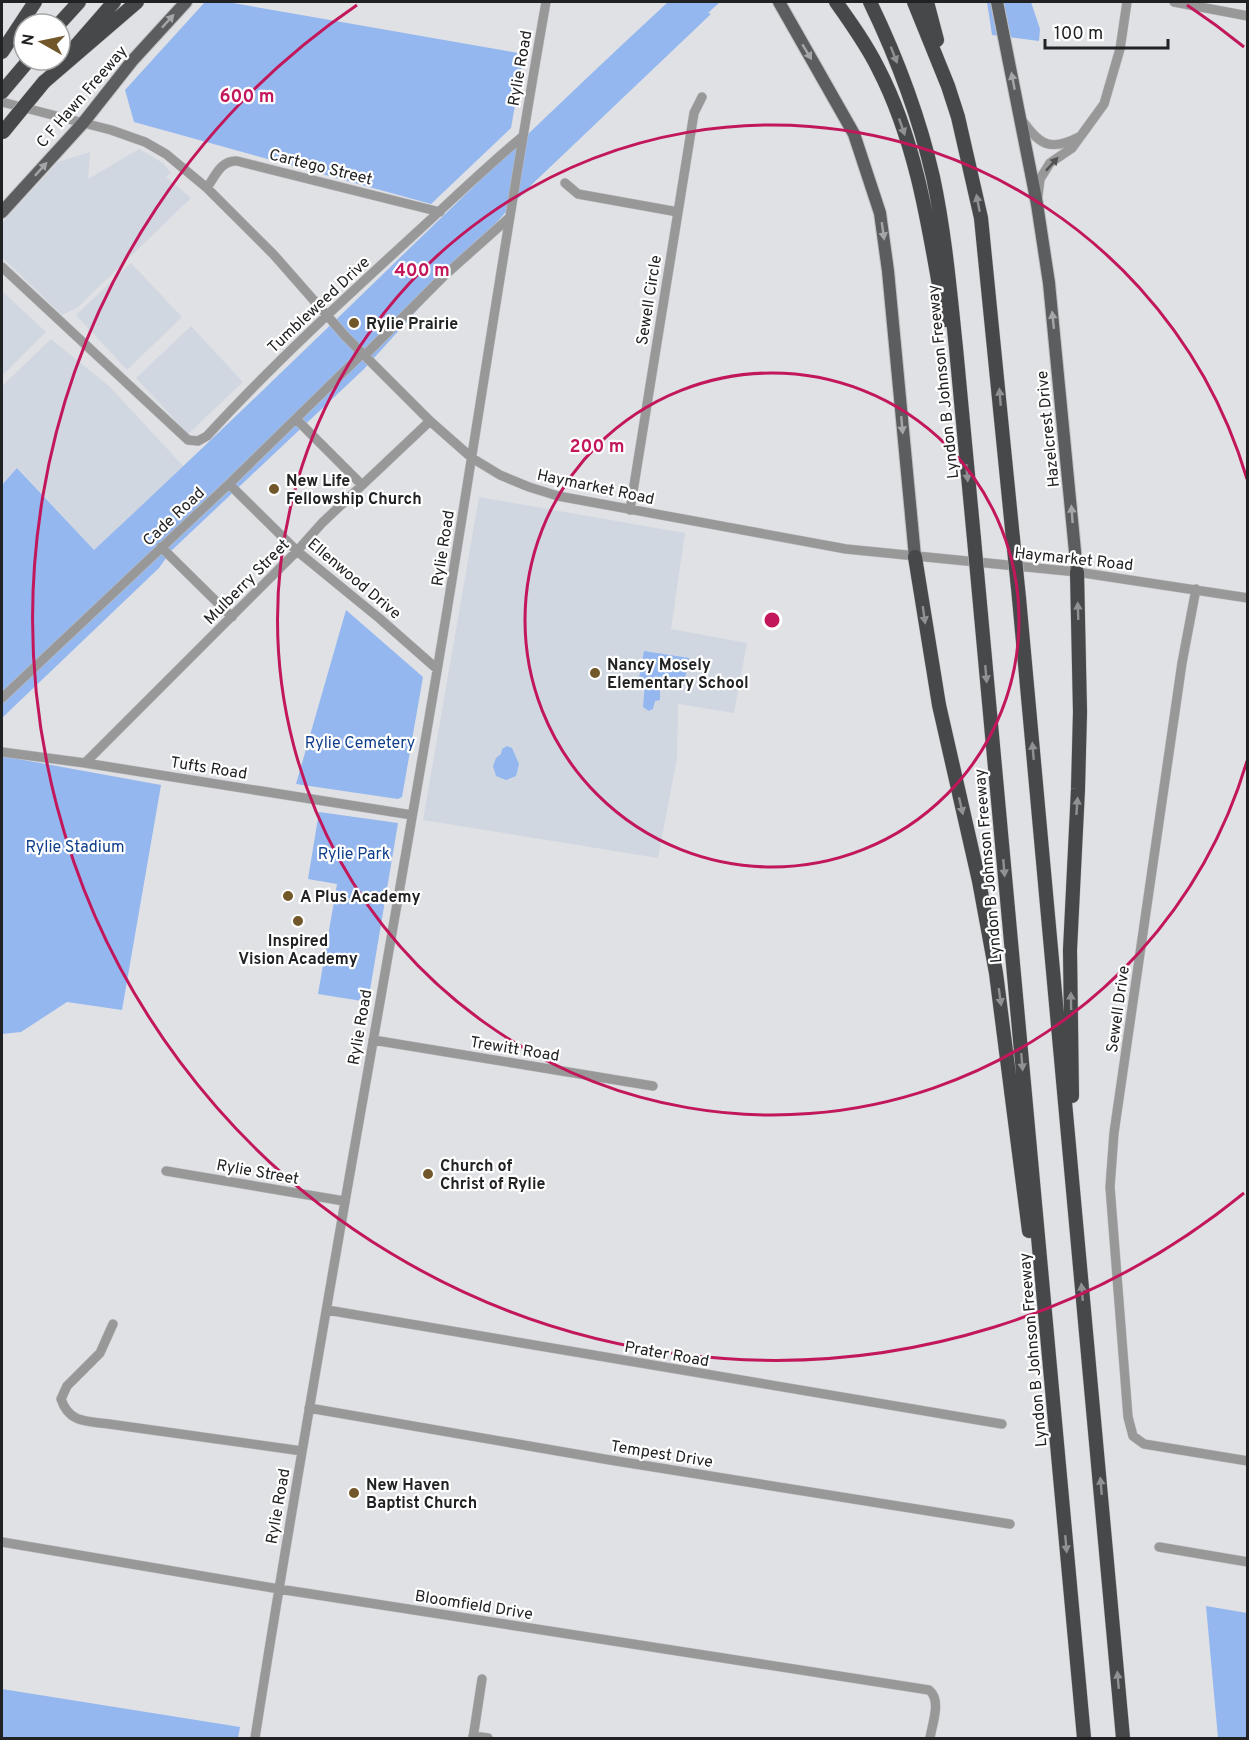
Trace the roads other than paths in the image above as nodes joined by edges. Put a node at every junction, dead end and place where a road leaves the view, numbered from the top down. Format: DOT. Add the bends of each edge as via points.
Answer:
graph roads {
  1 [pos="35,2"];
  2 [pos="114,2"];
  3 [pos="137,2"];
  4 [pos="186,2"];
  5 [pos="546,2"];
  6 [pos="778,2"];
  7 [pos="836,2"];
  8 [pos="870,2"];
  9 [pos="914,2"];
  10 [pos="927,2"];
  11 [pos="998,2"];
  12 [pos="1127,2"];
  13 [pos="1174,2"];
  14 [pos="1248,16"];
  15 [pos="2,52"];
  16 [pos="18,72"];
  17 [pos="44,82"];
  18 [pos="948,86"];
  19 [pos="2,93"];
  20 [pos="702,97"];
  21 [pos="2,102"];
  22 [pos="1021,118"];
  23 [pos="83,123"];
  24 [pos="2,133"];
  25 [pos="1083,135"];
  26 [pos="522,137"];
  27 [pos="565,183"];
  28 [pos="207,188"];
  29 [pos="1037,204"];
  30 [pos="2,212"];
  31 [pos="440,212"];
  32 [pos="678,212"];
  33 [pos="510,217"];
  34 [pos="2,267"];
  35 [pos="327,314"];
  36 [pos="364,354"];
  37 [pos="296,419"];
  38 [pos="430,421"];
  39 [pos="964,433"];
  40 [pos="472,458"];
  41 [pos="229,484"];
  42 [pos="362,485"];
  43 [pos="630,510"];
  44 [pos="161,547"];
  45 [pos="297,551"];
  46 [pos="915,557"];
  47 [pos="1077,572"];
  48 [pos="1196,590"];
  49 [pos="1248,598"];
  50 [pos="232,617"];
  51 [pos="437,669"];
  52 [pos="2,698"];
  53 [pos="2,752"];
  54 [pos="86,763"];
  55 [pos="412,815"];
  56 [pos="373,1040"];
  57 [pos="653,1086"];
  58 [pos="166,1171"];
  59 [pos="344,1201"];
  60 [pos="1074,1206"];
  61 [pos="327,1310"];
  62 [pos="113,1324"];
  63 [pos="1051,1381"];
  64 [pos="309,1408"];
  65 [pos="1002,1424"];
  66 [pos="302,1451"];
  67 [pos="1248,1461"];
  68 [pos="1010,1524"];
  69 [pos="2,1542"];
  70 [pos="1159,1547"];
  71 [pos="1248,1562"];
  72 [pos="279,1589"];
  73 [pos="483,1679"];
  74 [pos="473,1737"];
  75 [pos="255,1738"];
  76 [pos="488,1738"];
  77 [pos="930,1738"];
  78 [pos="1084,1738"];
  79 [pos="1123,1738"];
  1 -- 15 [label="highway"];
  2 -- 17 [label="highway"];
  3 -- 17 [label="highway"];
  23 -- 4 [label="main road, C F Hawn Freeway, one-way"];
  5 -- 26 [label="street, Rylie Road"];
  6 -- 46 [label="main road, one-way" via="854,134 880,213"];
  7 -- 39 [label="highway, one-way" via="879,69 912,158 930,234"];
  8 -- 39 [label="highway, Lyndon B Johnson Freeway, one-way" via="906,85 932,176 950,285"];
  9 -- 18 [label="highway"];
  10 -- 18 [label="highway"];
  22 -- 11 [label="main road, one-way"];
  12 -- 25 [label="street" via="1110,87 1104,104"];
  13 -- 14 [label="street"];
  16 -- 19 [label="highway"];
  17 -- 24 [label="highway, bridge"];
  60 -- 18 [label="highway, one-way, bridge" via="982,228"];
  20 -- 32 [label="street, Sewell Circle" via="694,113"];
  21 -- 23 [label="street, Haymarket Road"];
  22 -- 25 [label="street" via="1037,139 1049,145 1064,144"];
  22 -- 29 [label="main road"];
  23 -- 28 [label="street, Haymarket Road" via="145,142"];
  30 -- 23 [label="main road, C F Hawn Freeway, one-way"];
  29 -- 25 [label="street, one-way" via="1040,178 1050,163"];
  26 -- 31 [label="street, Tumbleweed Drive"];
  26 -- 33 [label="street, Rylie Road"];
  27 -- 32 [label="street" via="578,194"];
  28 -- 31 [label="street, Cartego Street" via="229,160"];
  28 -- 35 [label="street, Haymarket Road"];
  47 -- 29 [label="main road, Hazelcrest Drive, one-way" via="1049,283"];
  31 -- 35 [label="street, Tumbleweed Drive"];
  32 -- 43 [label="street, Sewell Circle"];
  33 -- 36 [label="street, Cade Road"];
  33 -- 40 [label="street, Rylie Road"];
  34 -- 35 [label="street, Tumbleweed Drive" via="188,440 198,441 207,436"];
  35 -- 36 [label="street, Haymarket Road"];
  36 -- 37 [label="street, Cade Road"];
  36 -- 38 [label="street, Haymarket Road"];
  37 -- 41 [label="street, Cade Road"];
  37 -- 42 [label="street"];
  38 -- 40 [label="street, Haymarket Road"];
  38 -- 42 [label="street, Mulberry Street"];
  39 -- 63 [label="highway, Lyndon B Johnson Freeway, one-way, bridge"];
  40 -- 43 [label="street, Haymarket Road" via="529,488"];
  40 -- 51 [label="street, Rylie Road"];
  41 -- 44 [label="street, Cade Road"];
  41 -- 45 [label="street, Ellenwood Drive"];
  42 -- 45 [label="street, Mulberry Street"];
  43 -- 46 [label="street, Haymarket Road" via="846,549"];
  44 -- 50 [label="street"];
  44 -- 52 [label="street, Cade Road"];
  45 -- 50 [label="street, Mulberry Street"];
  45 -- 51 [label="street, Ellenwood Drive"];
  46 -- 47 [label="street, Haymarket Road"];
  46 -- 63 [label="highway, one-way" via="939,705 996,973"];
  47 -- 48 [label="street, Haymarket Road"];
  60 -- 47 [label="highway, one-way" via="1070,950 1080,712"];
  48 -- 49 [label="street, Haymarket Road"];
  48 -- 67 [label="street, Sewell Drive" via="1180,675 1114,1133 1110,1187 1128,1417 1133,1436 1144,1444"];
  50 -- 54 [label="street, Mulberry Street"];
  51 -- 55 [label="street, Rylie Road"];
  53 -- 54 [label="street, Tufts Road"];
  54 -- 55 [label="street, Tufts Road"];
  55 -- 56 [label="street, Rylie Road"];
  56 -- 57 [label="street, Trewitt Road"];
  56 -- 59 [label="street, Rylie Road"];
  58 -- 59 [label="street, Rylie Street"];
  59 -- 61 [label="street, Rylie Road"];
  79 -- 60 [label="highway, one-way"];
  61 -- 64 [label="street, Rylie Road"];
  61 -- 65 [label="street, Prater Road"];
  62 -- 66 [label="street" via="100,1353 67,1386 61,1399 71,1416"];
  63 -- 78 [label="highway, Lyndon B Johnson Freeway, one-way"];
  64 -- 66 [label="street, Rylie Road"];
  64 -- 68 [label="street, Tempest Drive"];
  66 -- 72 [label="street, Rylie Road"];
  69 -- 72 [label="street, Bloomfield Drive"];
  70 -- 71 [label="street"];
  72 -- 75 [label="street, Rylie Road"];
  72 -- 77 [label="street, Bloomfield Drive" via="929,1690 936,1701"];
  73 -- 74 [label="street"];
  74 -- 76 [label="street"];
}
